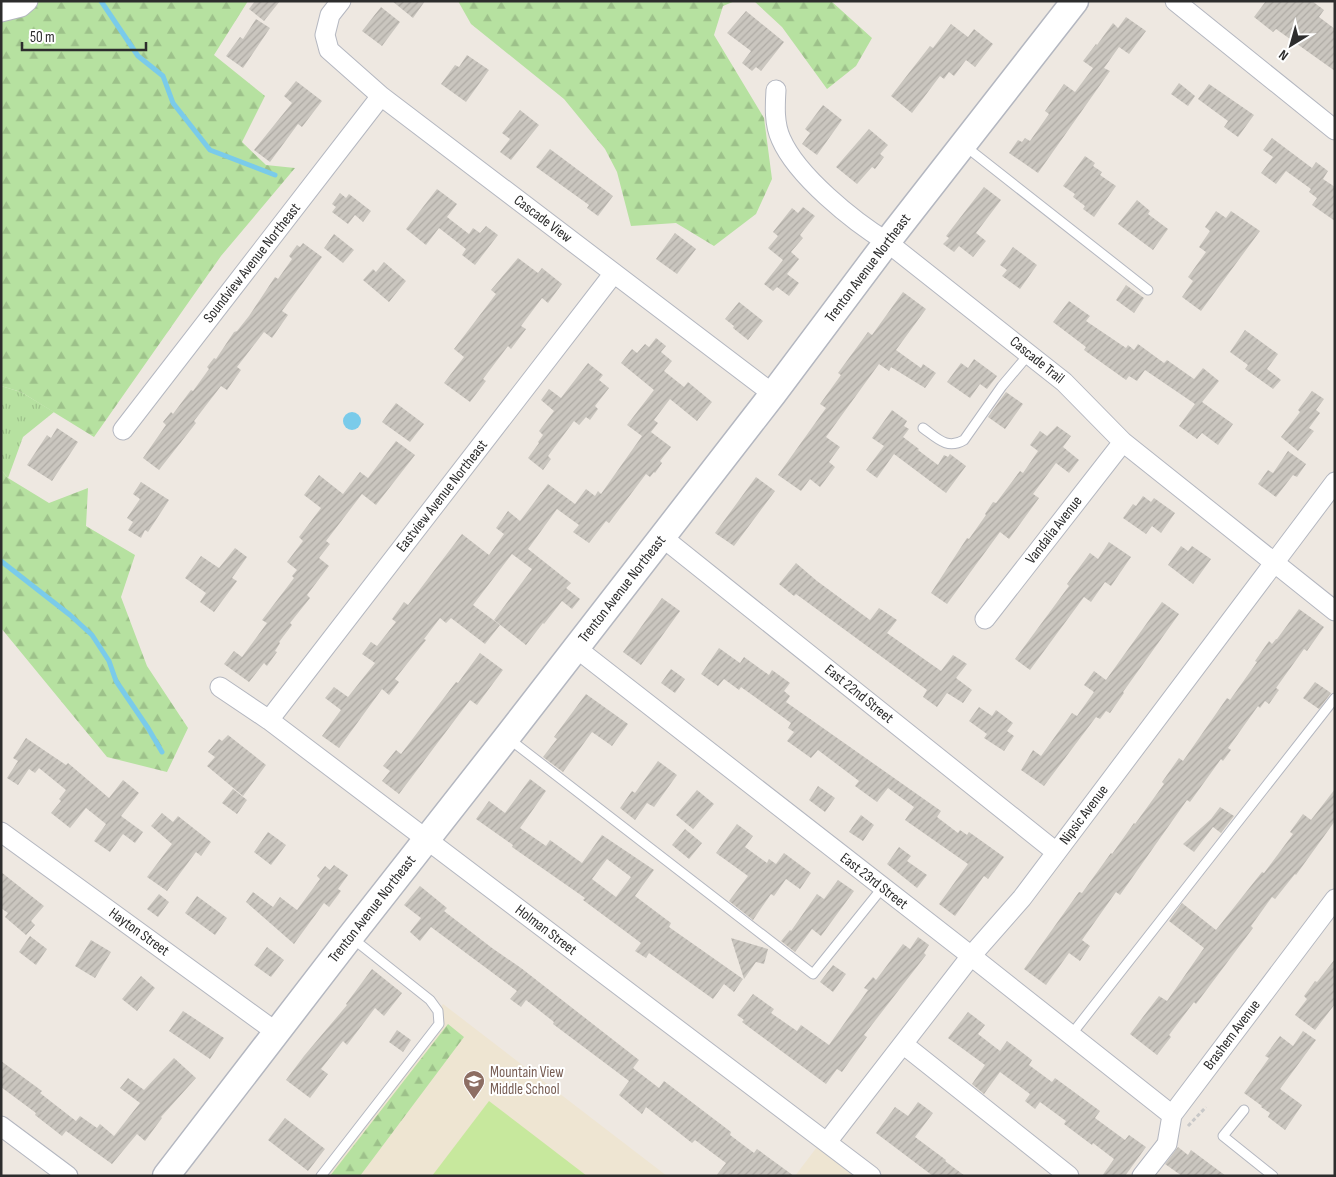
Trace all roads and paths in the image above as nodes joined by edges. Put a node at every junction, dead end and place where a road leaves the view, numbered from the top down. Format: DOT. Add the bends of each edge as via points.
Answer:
graph roads {
  1 [pos="28,1"];
  2 [pos="341,1"];
  3 [pos="1075,1"];
  4 [pos="1175,1"];
  5 [pos="1,12"];
  6 [pos="776,90"];
  7 [pos="381,96"];
  8 [pos="1335,130"];
  9 [pos="963,145"];
  10 [pos="887,242"];
  11 [pos="614,273"];
  12 [pos="1148,290"];
  13 [pos="1029,354"];
  14 [pos="773,394"];
  15 [pos="923,428"];
  16 [pos="123,430"];
  17 [pos="1123,442"];
  18 [pos="1335,482"];
  19 [pos="662,537"];
  20 [pos="1274,563"];
  21 [pos="1335,611"];
  22 [pos="985,619"];
  23 [pos="576,648"];
  24 [pos="220,687"];
  25 [pos="1335,698"];
  26 [pos="269,720"];
  27 [pos="507,737"];
  28 [pos="1,832"];
  29 [pos="427,839"];
  30 [pos="1056,852"];
  31 [pos="883,887"];
  32 [pos="1335,899"];
  33 [pos="350,937"];
  34 [pos="971,956"];
  35 [pos="276,1032"];
  36 [pos="1071,1034"];
  37 [pos="903,1044"];
  38 [pos="1244,1110"];
  39 [pos="1172,1115"];
  40 [pos="1,1126"];
  41 [pos="827,1142"];
  42 [pos="864,1174"];
  43 [pos="68,1176"];
  44 [pos="166,1176"];
  45 [pos="321,1176"];
  46 [pos="1069,1176"];
  47 [pos="1142,1176"];
  48 [pos="1273,1176"];
  1 -- 5 [label="street" via="21,7"];
  2 -- 7 [label="street, Cascade View" via="330,15 325,35 329,50"];
  3 -- 9 [label="main road, Trenton Avenue Northeast"];
  4 -- 8 [label="street"];
  6 -- 10 [label="street, Cascade Trail" via="775,114 780,137 794,162 838,205"];
  7 -- 11 [label="street, Cascade View"];
  7 -- 16 [label="street, Soundview Avenue Northeast"];
  9 -- 10 [label="main road, Trenton Avenue Northeast"];
  9 -- 12 [label="lane"];
  10 -- 13 [label="street, Cascade Trail"];
  10 -- 14 [label="main road, Trenton Avenue Northeast"];
  11 -- 14 [label="street, Cascade View"];
  11 -- 26 [label="street, Eastview Avenue Northeast"];
  13 -- 15 [label="lane" via="964,440 955,445 947,444"];
  13 -- 17 [label="street, Cascade Trail" via="1064,382"];
  14 -- 19 [label="main road, Trenton Avenue Northeast"];
  17 -- 20 [label="street, Cascade Trail"];
  17 -- 22 [label="street, Vandalia Avenue"];
  18 -- 20 [label="street, Nipsic Avenue"];
  19 -- 23 [label="main road, Trenton Avenue Northeast"];
  19 -- 30 [label="street, East 22nd Street"];
  20 -- 21 [label="street, Cascade Trail"];
  20 -- 30 [label="street, Nipsic Avenue"];
  23 -- 27 [label="main road, Trenton Avenue Northeast"];
  23 -- 31 [label="street, East 23rd Street"];
  24 -- 26 [label="street, Holman Street"];
  25 -- 36 [label="lane"];
  26 -- 29 [label="street, Holman Street"];
  27 -- 29 [label="main road, Trenton Avenue Northeast"];
  27 -- 31 [label="lane" via="813,974"];
  28 -- 35 [label="street, Hayton Street"];
  29 -- 33 [label="main road, Trenton Avenue Northeast"];
  29 -- 41 [label="street, Holman Street"];
  30 -- 34 [label="street, Nipsic Avenue" via="1022,898"];
  31 -- 34 [label="street, East 23rd Street"];
  32 -- 39 [label="street, Brashem Avenue"];
  33 -- 35 [label="main road, Trenton Avenue Northeast"];
  33 -- 45 [label="lane" via="430,1000 438,1011 439,1024"];
  34 -- 36 [label="street, East 23rd Street"];
  34 -- 37 [label="street, Nipsic Avenue"];
  35 -- 44 [label="main road, Trenton Avenue Northeast"];
  36 -- 39 [label="street, East 23rd Street"];
  37 -- 41 [label="street, Nipsic Avenue"];
  37 -- 46 [label="street"];
  38 -- 48 [label="lane" via="1223,1136"];
  39 -- 47 [label="street, Brashem Avenue" via="1167,1144"];
  40 -- 43 [label="street"];
  41 -- 42 [label="street, Holman Street"];
}
